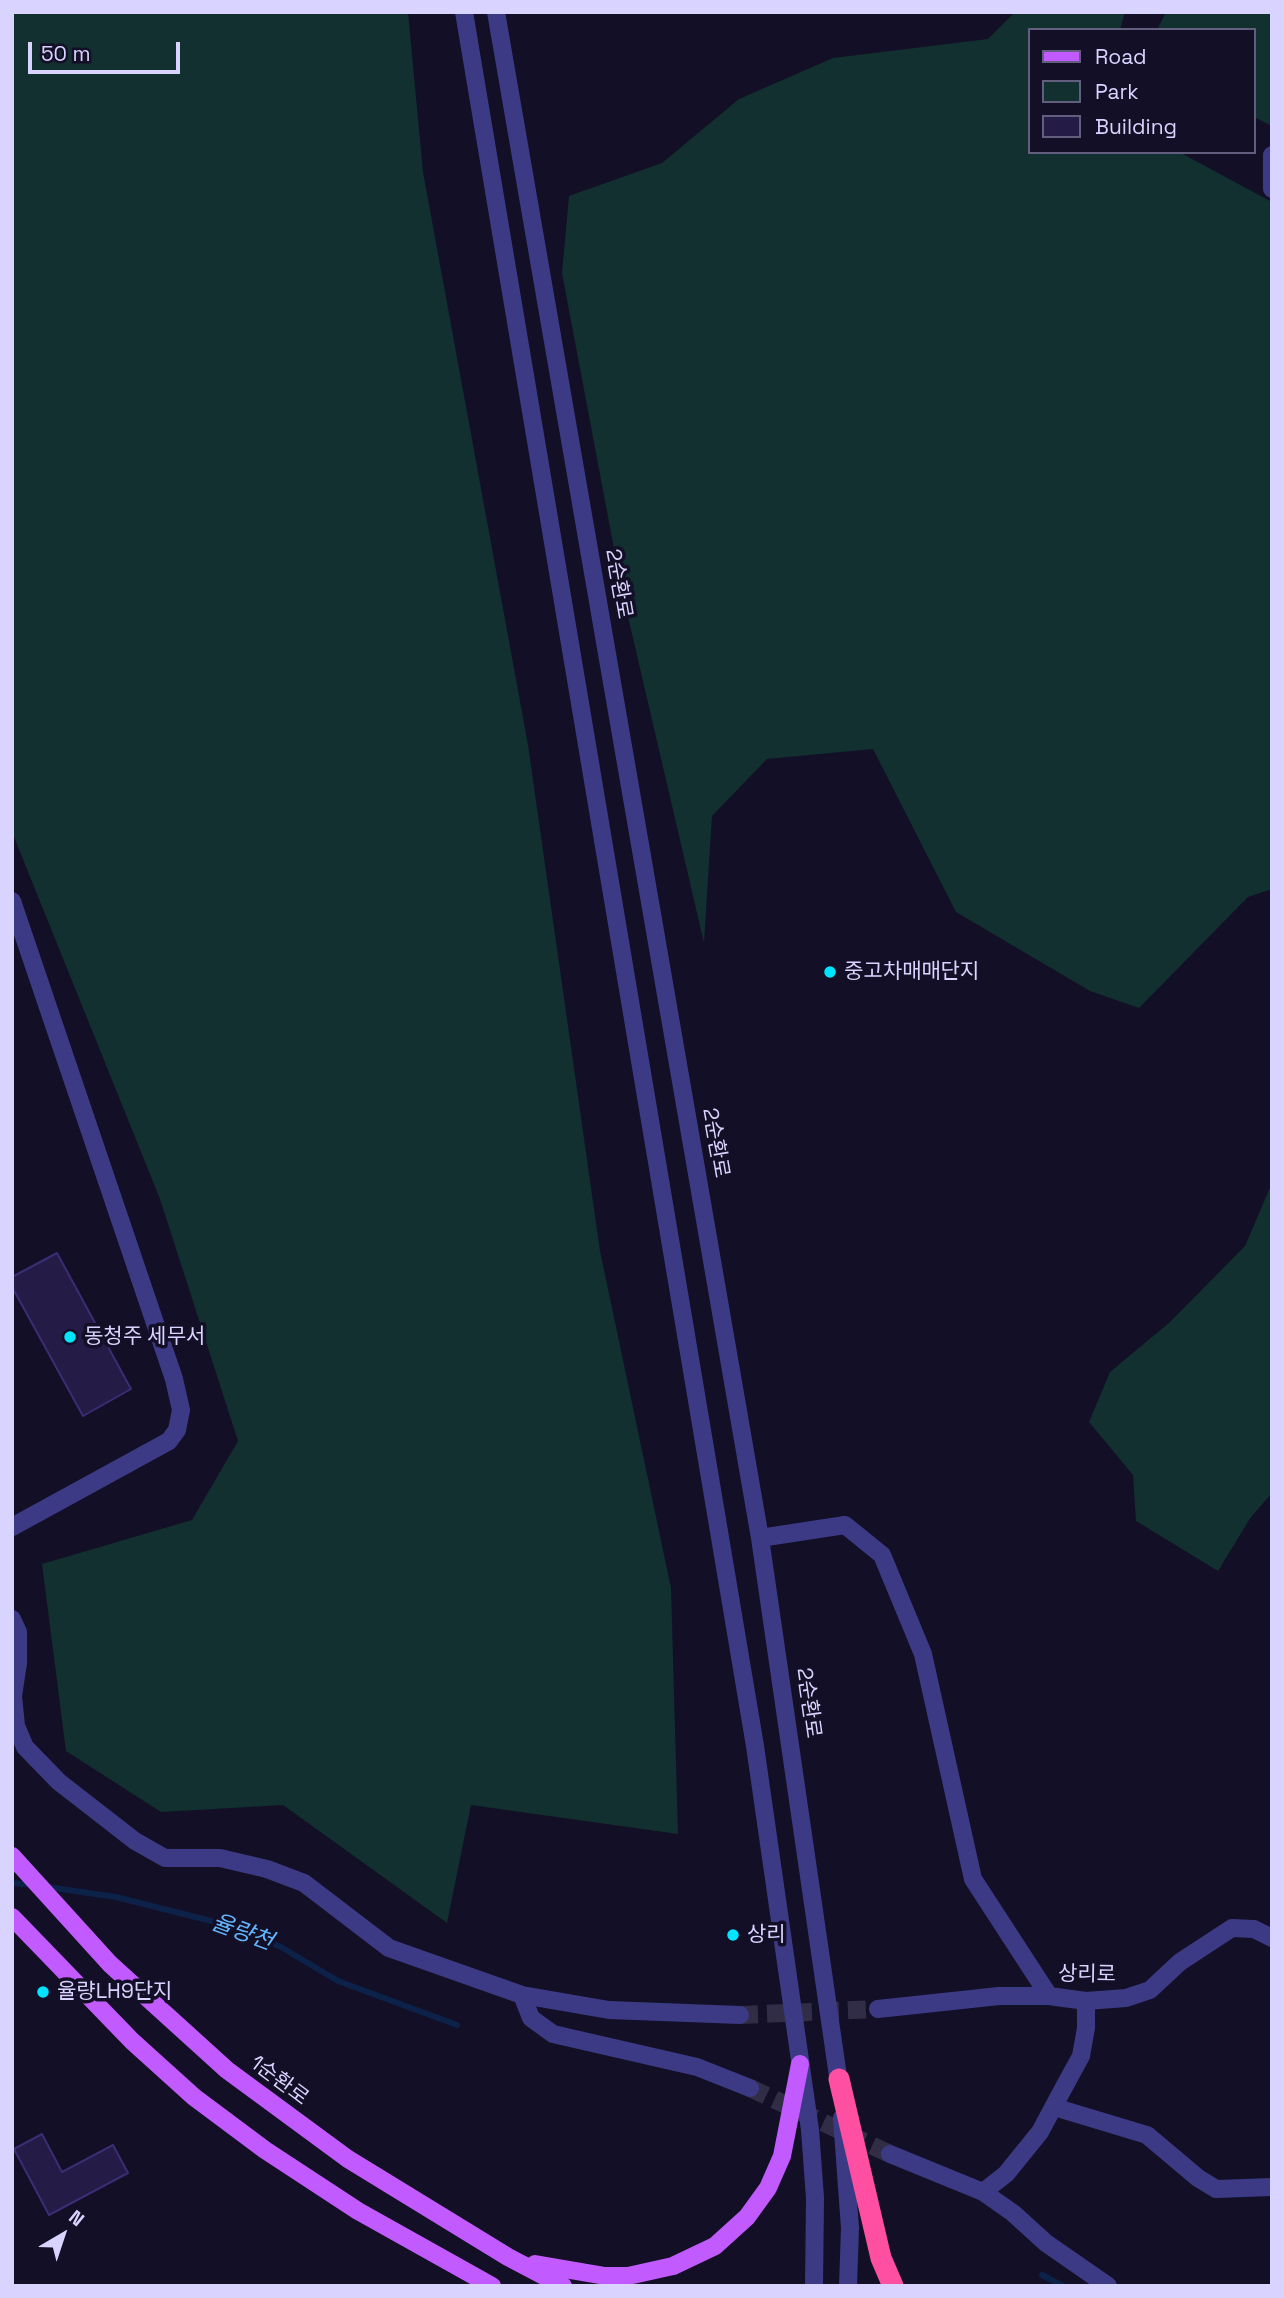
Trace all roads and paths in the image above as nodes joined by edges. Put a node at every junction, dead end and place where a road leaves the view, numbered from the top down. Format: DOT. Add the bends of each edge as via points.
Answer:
graph roads {
  1 [pos="464,12"];
  2 [pos="496,12"];
  3 [pos="1272,155"];
  4 [pos="1272,189"];
  5 [pos="12,901"];
  6 [pos="12,1527"];
  7 [pos="760,1538"];
  8 [pos="12,1619"];
  9 [pos="12,1856"];
  10 [pos="12,1917"];
  11 [pos="1272,1938"];
  12 [pos="522,1995"];
  13 [pos="1049,1996"];
  14 [pos="1086,2001"];
  15 [pos="878,2009"];
  16 [pos="740,2015"];
  17 [pos="800,2064"];
  18 [pos="839,2079"];
  19 [pos="750,2088"];
  20 [pos="1054,2107"];
  21 [pos="890,2154"];
  22 [pos="1272,2187"];
  23 [pos="983,2192"];
  24 [pos="508,2257"];
  25 [pos="492,2286"];
  26 [pos="563,2286"];
  27 [pos="814,2286"];
  28 [pos="848,2286"];
  29 [pos="893,2286"];
  30 [pos="1108,2286"];
  1 -- 17 [label="street" via="755,1745"];
  2 -- 7 [label="street, 2순환로"];
  3 -- 4 [label="street"];
  5 -- 6 [label="street" via="181,1410 169,1441"];
  7 -- 13 [label="street" via="845,1525 882,1555 923,1654 973,1879"];
  7 -- 18 [label="street, 2순환로"];
  8 -- 12 [label="street" via="18,1632 13,1696 16,1726 25,1747 59,1782 135,1841 165,1858 220,1858 267,1869 304,1884 389,1948"];
  9 -- 24 [label="main road, 1순환로" via="72,1924 227,2070 292,2121"];
  10 -- 25 [label="main road" via="132,2041 194,2096 358,2211"];
  11 -- 14 [label="street, 상리로" via="1254,1929 1232,1928 1180,1962 1150,1990 1126,1998"];
  12 -- 16 [label="street" via="608,2010"];
  12 -- 19 [label="street" via="531,2018 554,2034 697,2067"];
  13 -- 14 [label="street, 상리로"];
  13 -- 15 [label="street, 상리로" via="999,1996"];
  14 -- 20 [label="street" via="1081,2056"];
  17 -- 24 [label="main road" via="782,2156 768,2188 747,2217 715,2246 673,2266 628,2276 574,2272"];
  17 -- 27 [label="street" via="816,2197"];
  18 -- 28 [label="street, 2순환로" via="850,2228"];
  18 -- 29 [label="highway" via="881,2258"];
  20 -- 22 [label="street" via="1147,2135 1216,2189"];
  20 -- 23 [label="street" via="1006,2174"];
  21 -- 23 [label="street"];
  23 -- 30 [label="street"];
  24 -- 26 [label="main road, 1순환로"];
}
